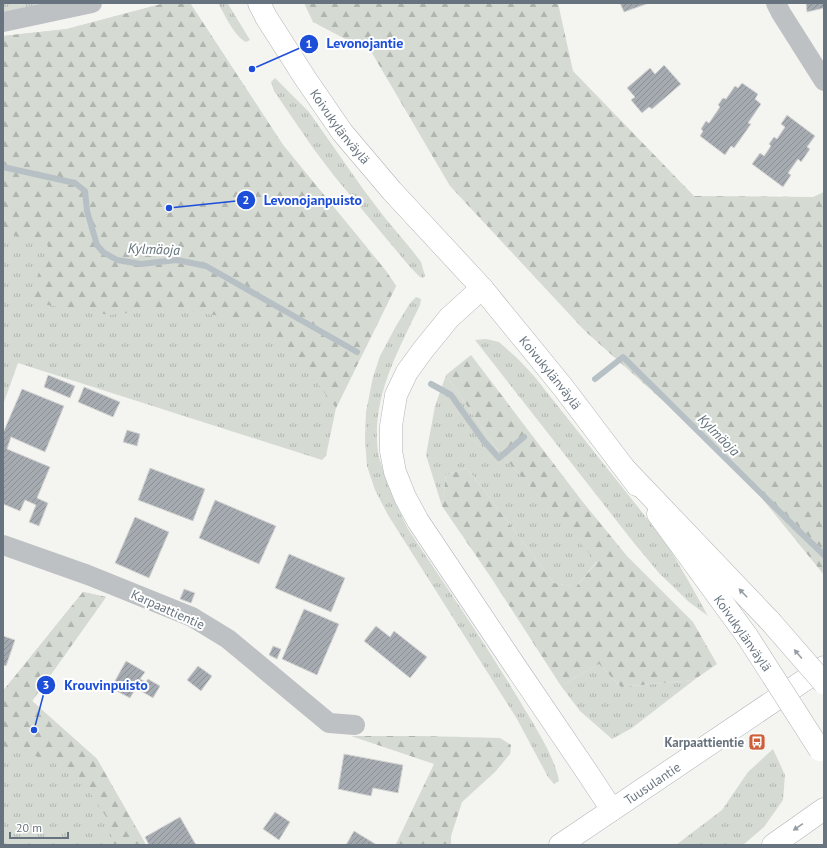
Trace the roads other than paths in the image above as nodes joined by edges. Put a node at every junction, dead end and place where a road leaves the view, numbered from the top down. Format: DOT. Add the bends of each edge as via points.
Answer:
graph roads {
  1 [pos="92,3"];
  2 [pos="259,3"];
  3 [pos="776,3"];
  4 [pos="3,22"];
  5 [pos="824,82"];
  6 [pos="482,288"];
  7 [pos="626,470"];
  8 [pos="3,545"];
  9 [pos="824,667"];
  10 [pos="824,683"];
  11 [pos="355,725"];
  12 [pos="822,753"];
  13 [pos="824,809"];
  14 [pos="612,810"];
  15 [pos="560,845"];
  16 [pos="772,845"];
  1 -- 4 [label="street"];
  2 -- 6 [label="main road, Koivukylänväylä" via="342,132 392,191"];
  3 -- 5 [label="street"];
  6 -- 7 [label="main road, Koivukylänväylä"];
  6 -- 14 [label="main road" via="449,318 423,350 407,372 396,395 391,426 391,451 395,472 418,521"];
  10 -- 7 [label="main road, one-way, bridge" via="770,621"];
  7 -- 12 [label="main road, Koivukylänväylä, bridge" via="747,636"];
  8 -- 11 [label="street, Karpaattientie" via="88,575 192,617 228,639 329,723"];
  9 -- 14 [label="main road, Tuusulantie"];
  13 -- 16 [label="main road, one-way"];
  14 -- 15 [label="main road, Tuusulantie"];
}
